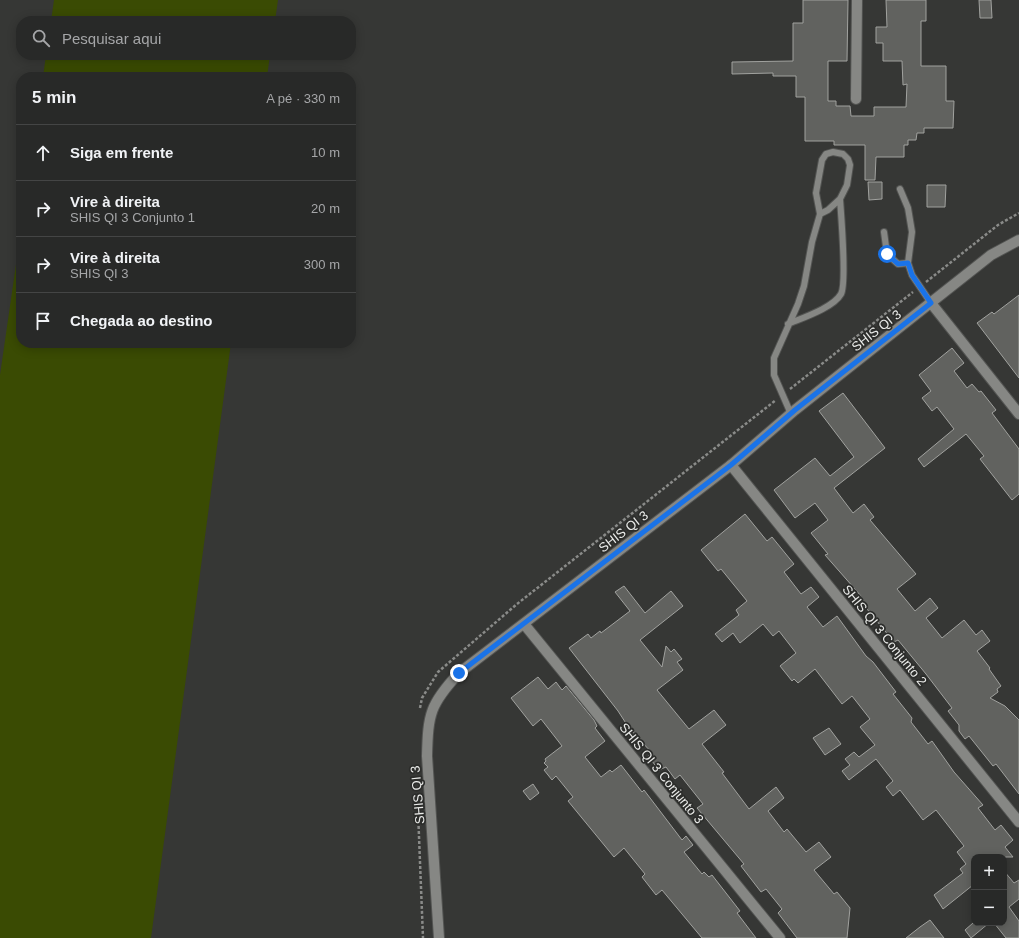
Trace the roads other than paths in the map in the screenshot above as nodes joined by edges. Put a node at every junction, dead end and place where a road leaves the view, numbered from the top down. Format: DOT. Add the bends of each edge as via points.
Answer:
graph roads {
  1 [pos="857,0"];
  2 [pos="856,99"];
  3 [pos="900,189"];
  4 [pos="840,199"];
  5 [pos="820,214"];
  6 [pos="884,232"];
  7 [pos="1019,240"];
  8 [pos="908,263"];
  9 [pos="931,303"];
  10 [pos="788,324"];
  11 [pos="791,414"];
  12 [pos="1019,414"];
  13 [pos="731,465"];
  14 [pos="524,624"];
  15 [pos="1019,822"];
  16 [pos="439,938"];
  17 [pos="780,938"];
  1 -- 2 [label="street"];
  3 -- 8 [label="lane" via="908,208 912,232"];
  4 -- 5 [label="lane"];
  4 -- 5 [label="lane" via="847,185 850,165 843,154 833,152 826,154 822,160 818,179 816,193"];
  4 -- 10 [label="lane" via="843,290 836,300 815,314"];
  5 -- 10 [label="lane" via="804,286"];
  6 -- 8 [label="lane" via="887,254 898,264"];
  7 -- 9 [label="street, SHIS QI 3" via="992,255"];
  8 -- 9 [label="lane" via="912,275"];
  9 -- 11 [label="street, SHIS QI 3"];
  9 -- 12 [label="street"];
  10 -- 11 [label="lane" via="776,348 773,367"];
  11 -- 13 [label="street, SHIS QI 3"];
  13 -- 14 [label="street, SHIS QI 3"];
  13 -- 15 [label="street, SHIS QI 3 Conjunto 2"];
  14 -- 16 [label="street, SHIS QI 3" via="459,673 433,705 427,727"];
  14 -- 17 [label="street, SHIS QI 3 Conjunto 3"];
}
